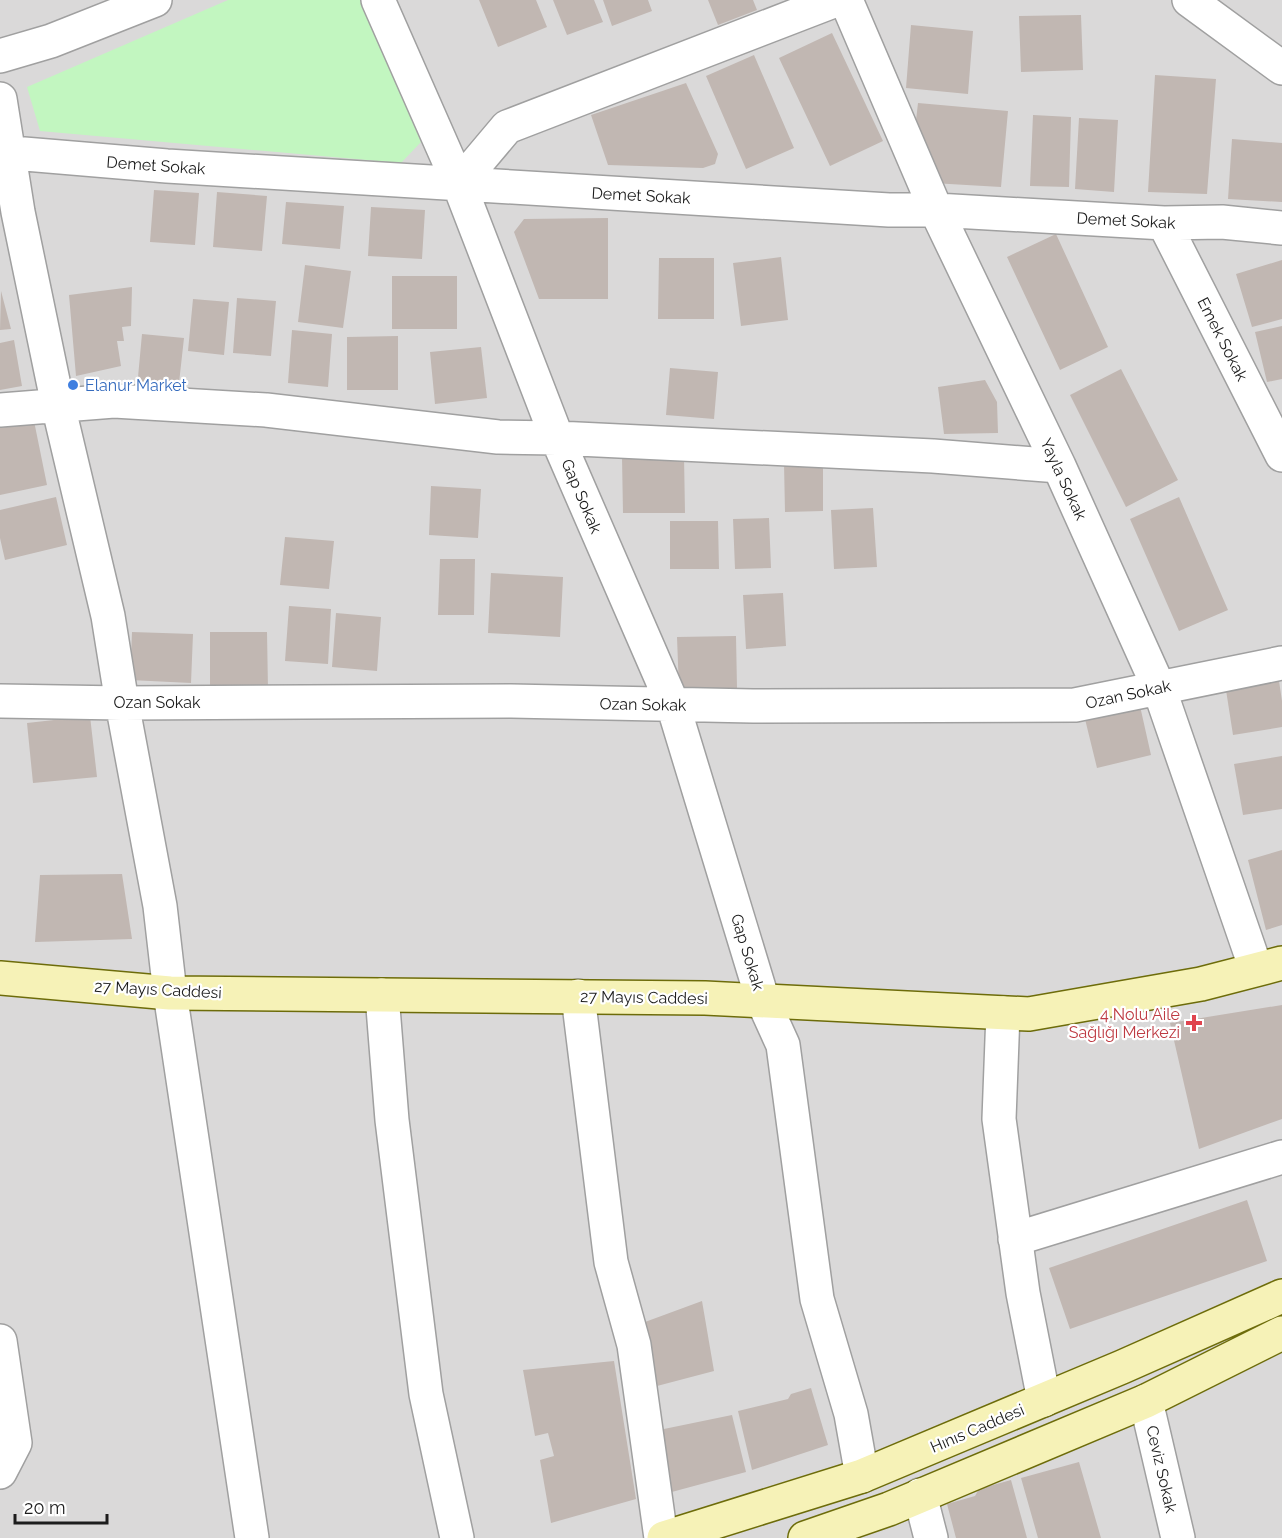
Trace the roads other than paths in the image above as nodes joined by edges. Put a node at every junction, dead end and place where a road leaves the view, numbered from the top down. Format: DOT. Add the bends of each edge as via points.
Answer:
graph roads {
  1 [pos="155,0"];
  2 [pos="378,0"];
  3 [pos="836,0"];
  4 [pos="846,0"];
  5 [pos="1189,0"];
  6 [pos="3,55"];
  7 [pos="1282,68"];
  8 [pos="0,97"];
  9 [pos="4,152"];
  10 [pos="459,184"];
  11 [pos="936,210"];
  12 [pos="1164,222"];
  13 [pos="1282,228"];
  14 [pos="58,405"];
  15 [pos="0,410"];
  16 [pos="557,438"];
  17 [pos="1282,455"];
  18 [pos="1059,466"];
  19 [pos="1282,663"];
  20 [pos="1160,688"];
  21 [pos="0,701"];
  22 [pos="122,703"];
  23 [pos="673,705"];
  24 [pos="1269,966"];
  25 [pos="0,978"];
  26 [pos="170,993"];
  27 [pos="382,995"];
  28 [pos="578,996"];
  29 [pos="763,1001"];
  30 [pos="1003,1013"];
  31 [pos="1282,1156"];
  32 [pos="1015,1239"];
  33 [pos="1282,1296"];
  34 [pos="1282,1333"];
  35 [pos="0,1341"];
  36 [pos="1044,1400"];
  37 [pos="1146,1401"];
  38 [pos="0,1472"];
  39 [pos="862,1476"];
  40 [pos="920,1495"];
  41 [pos="252,1538"];
  42 [pos="457,1538"];
  43 [pos="663,1538"];
  44 [pos="805,1538"];
  45 [pos="931,1538"];
  46 [pos="1178,1538"];
  1 -- 6 [label="street" via="51,41"];
  2 -- 10 [label="street, Gap Sokak"];
  3 -- 10 [label="street" via="507,127"];
  4 -- 11 [label="street, Yayla Sokak"];
  5 -- 7 [label="street"];
  6 -- 8 [label="street"];
  8 -- 9 [label="street"];
  9 -- 10 [label="street, Demet Sokak"];
  9 -- 14 [label="street"];
  10 -- 11 [label="street, Demet Sokak"];
  10 -- 16 [label="street, Gap Sokak"];
  11 -- 12 [label="street, Demet Sokak"];
  11 -- 18 [label="street, Yayla Sokak"];
  12 -- 13 [label="street, Demet Sokak"];
  12 -- 17 [label="street, Emek Sokak"];
  14 -- 15 [label="street"];
  14 -- 16 [label="street" via="114,401 266,410 498,437"];
  14 -- 22 [label="street" via="108,616"];
  16 -- 18 [label="street"];
  16 -- 23 [label="street, Gap Sokak"];
  18 -- 20 [label="street, Yayla Sokak"];
  19 -- 20 [label="street, Ozan Sokak"];
  20 -- 23 [label="street, Ozan Sokak" via="1075,705"];
  20 -- 24 [label="street, Yayla Sokak"];
  21 -- 22 [label="street, Ozan Sokak"];
  22 -- 23 [label="street, Ozan Sokak"];
  22 -- 26 [label="street" via="160,906"];
  23 -- 29 [label="street, Gap Sokak"];
  24 -- 30 [label="street, 27 Mayıs Caddesi" via="1201,984 1029,1014"];
  25 -- 26 [label="street, 27 Mayıs Caddesi"];
  26 -- 27 [label="street, 27 Mayıs Caddesi"];
  26 -- 41 [label="street"];
  27 -- 28 [label="street, 27 Mayıs Caddesi"];
  27 -- 42 [label="street" via="392,1120 426,1394"];
  28 -- 29 [label="street, 27 Mayıs Caddesi"];
  28 -- 43 [label="street" via="611,1262 634,1345"];
  29 -- 30 [label="street, 27 Mayıs Caddesi"];
  29 -- 39 [label="street, Gap Sokak" via="783,1044 817,1299 851,1414"];
  30 -- 32 [label="street" via="999,1119"];
  31 -- 32 [label="street"];
  32 -- 36 [label="street"];
  33 -- 36 [label="street, Hınıs Caddesi"];
  34 -- 37 [label="street"];
  35 -- 38 [label="street" via="15,1443"];
  36 -- 39 [label="street, Hınıs Caddesi"];
  37 -- 40 [label="street"];
  37 -- 46 [label="street, Ceviz Sokak"];
  39 -- 43 [label="street, Hınıs Caddesi"];
  40 -- 44 [label="street"];
  40 -- 45 [label="street"];
}
